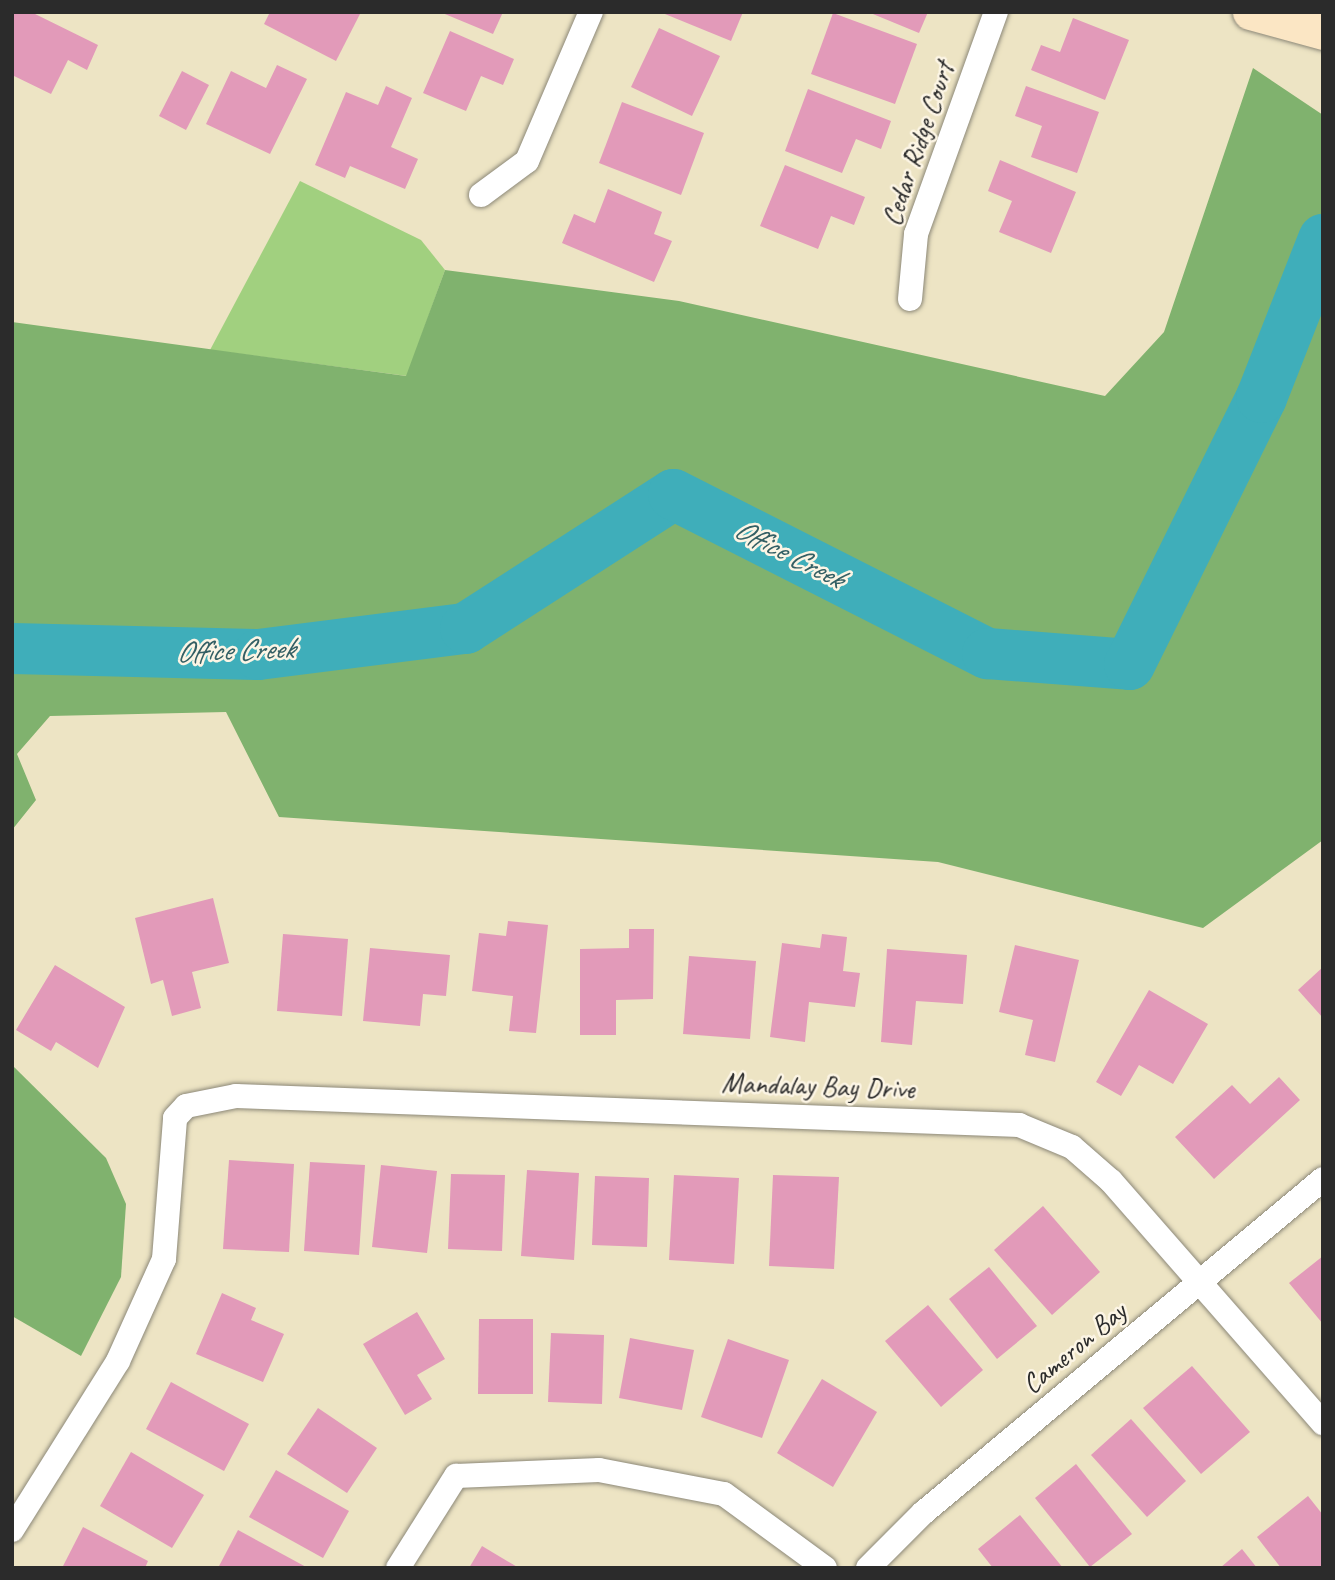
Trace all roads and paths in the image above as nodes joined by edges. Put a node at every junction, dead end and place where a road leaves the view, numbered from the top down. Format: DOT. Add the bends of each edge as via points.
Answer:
graph roads {
  1 [pos="591,12"];
  2 [pos="996,12"];
  3 [pos="1250,12"];
  4 [pos="1323,32"];
  5 [pos="481,195"];
  6 [pos="910,299"];
  7 [pos="1323,1179"];
  8 [pos="1203,1280"];
  9 [pos="1323,1423"];
  10 [pos="12,1530"];
  11 [pos="398,1568"];
  12 [pos="825,1568"];
  13 [pos="869,1568"];
  1 -- 5 [label="street" via="527,161"];
  2 -- 6 [label="street, Cedar Ridge Court" via="916,234"];
  3 -- 4 [label="street"];
  7 -- 8 [label="street, Cameron Bay"];
  8 -- 9 [label="street, Mandalay Bay Drive"];
  8 -- 10 [label="street, Mandalay Bay Drive" via="1072,1147 1019,1125 236,1096 186,1106 174,1118 164,1259 146,1305"];
  8 -- 13 [label="street, Cameron Bay" via="923,1513"];
  11 -- 12 [label="street" via="456,1476 600,1470 724,1494"];
}
